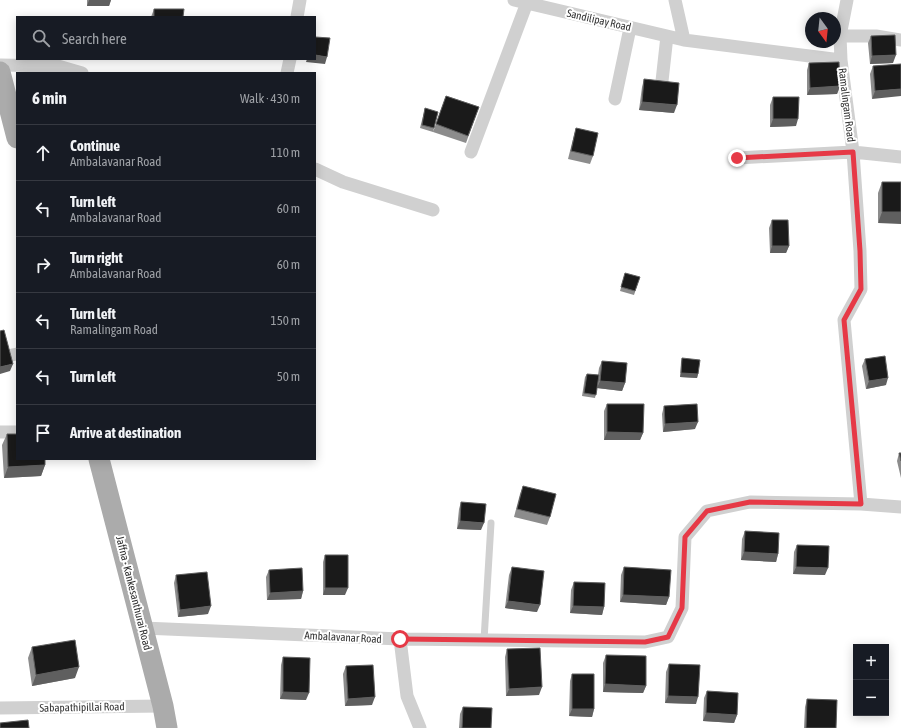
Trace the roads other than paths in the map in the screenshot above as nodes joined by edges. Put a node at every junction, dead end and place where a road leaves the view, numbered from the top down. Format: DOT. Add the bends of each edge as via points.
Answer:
graph roads {
  1 [pos="300,0"];
  2 [pos="674,0"];
  3 [pos="847,0"];
  4 [pos="523,1"];
  5 [pos="297,16"];
  6 [pos="630,28"];
  7 [pos="841,31"];
  8 [pos="667,36"];
  9 [pos="841,36"];
  10 [pos="684,40"];
  11 [pos="901,40"];
  12 [pos="840,48"];
  13 [pos="290,60"];
  14 [pos="841,60"];
  15 [pos="0,65"];
  16 [pos="0,72"];
  17 [pos="79,72"];
  18 [pos="287,72"];
  19 [pos="662,81"];
  20 [pos="616,99"];
  21 [pos="16,134"];
  22 [pos="471,152"];
  23 [pos="853,152"];
  24 [pos="901,157"];
  25 [pos="737,158"];
  26 [pos="316,169"];
  27 [pos="433,210"];
  28 [pos="0,432"];
  29 [pos="16,432"];
  30 [pos="99,460"];
  31 [pos="861,504"];
  32 [pos="901,507"];
  33 [pos="491,523"];
  34 [pos="143,628"];
  35 [pos="400,639"];
  36 [pos="484,640"];
  37 [pos="163,706"];
  38 [pos="0,708"];
  39 [pos="167,728"];
  40 [pos="420,728"];
  1 -- 5 [label="street"];
  2 -- 10 [label="street"];
  3 -- 7 [label="street, Ramalingam Road"];
  4 -- 6 [label="street, Sandilipay Road"];
  4 -- 22 [label="street"];
  6 -- 8 [label="street, Sandilipay Road"];
  6 -- 20 [label="street"];
  8 -- 10 [label="street, Sandilipay Road"];
  8 -- 19 [label="street"];
  9 -- 11 [label="street" via="876,36"];
  10 -- 14 [label="street, Sandilipay Road"];
  12 -- 14 [label="street, Ramalingam Road"];
  13 -- 18 [label="street"];
  14 -- 23 [label="street, Ramalingam Road"];
  15 -- 17 [label="street" via="58,66"];
  16 -- 21 [label="main road"];
  23 -- 24 [label="street"];
  23 -- 25 [label="street"];
  23 -- 31 [label="street, Ramalingam Road" via="861,289 844,320"];
  26 -- 27 [label="street" via="343,182"];
  28 -- 29 [label="street"];
  30 -- 34 [label="main road, Jaffna - Kankesanthurai Road"];
  31 -- 32 [label="street, Ambalavanar Road"];
  31 -- 36 [label="street, Ambalavanar Road" via="750,502 707,511 685,537 682,608 668,637 645,642"];
  33 -- 36 [label="lane"];
  34 -- 35 [label="street, Ambalavanar Road"];
  34 -- 37 [label="main road, Jaffna - Kankesanthurai Road"];
  35 -- 36 [label="street, Ambalavanar Road"];
  35 -- 40 [label="street" via="407,696"];
  37 -- 38 [label="street, Sabapathipillai Road"];
  37 -- 39 [label="main road, Jaffna - Kankesanthurai Road"];
}
